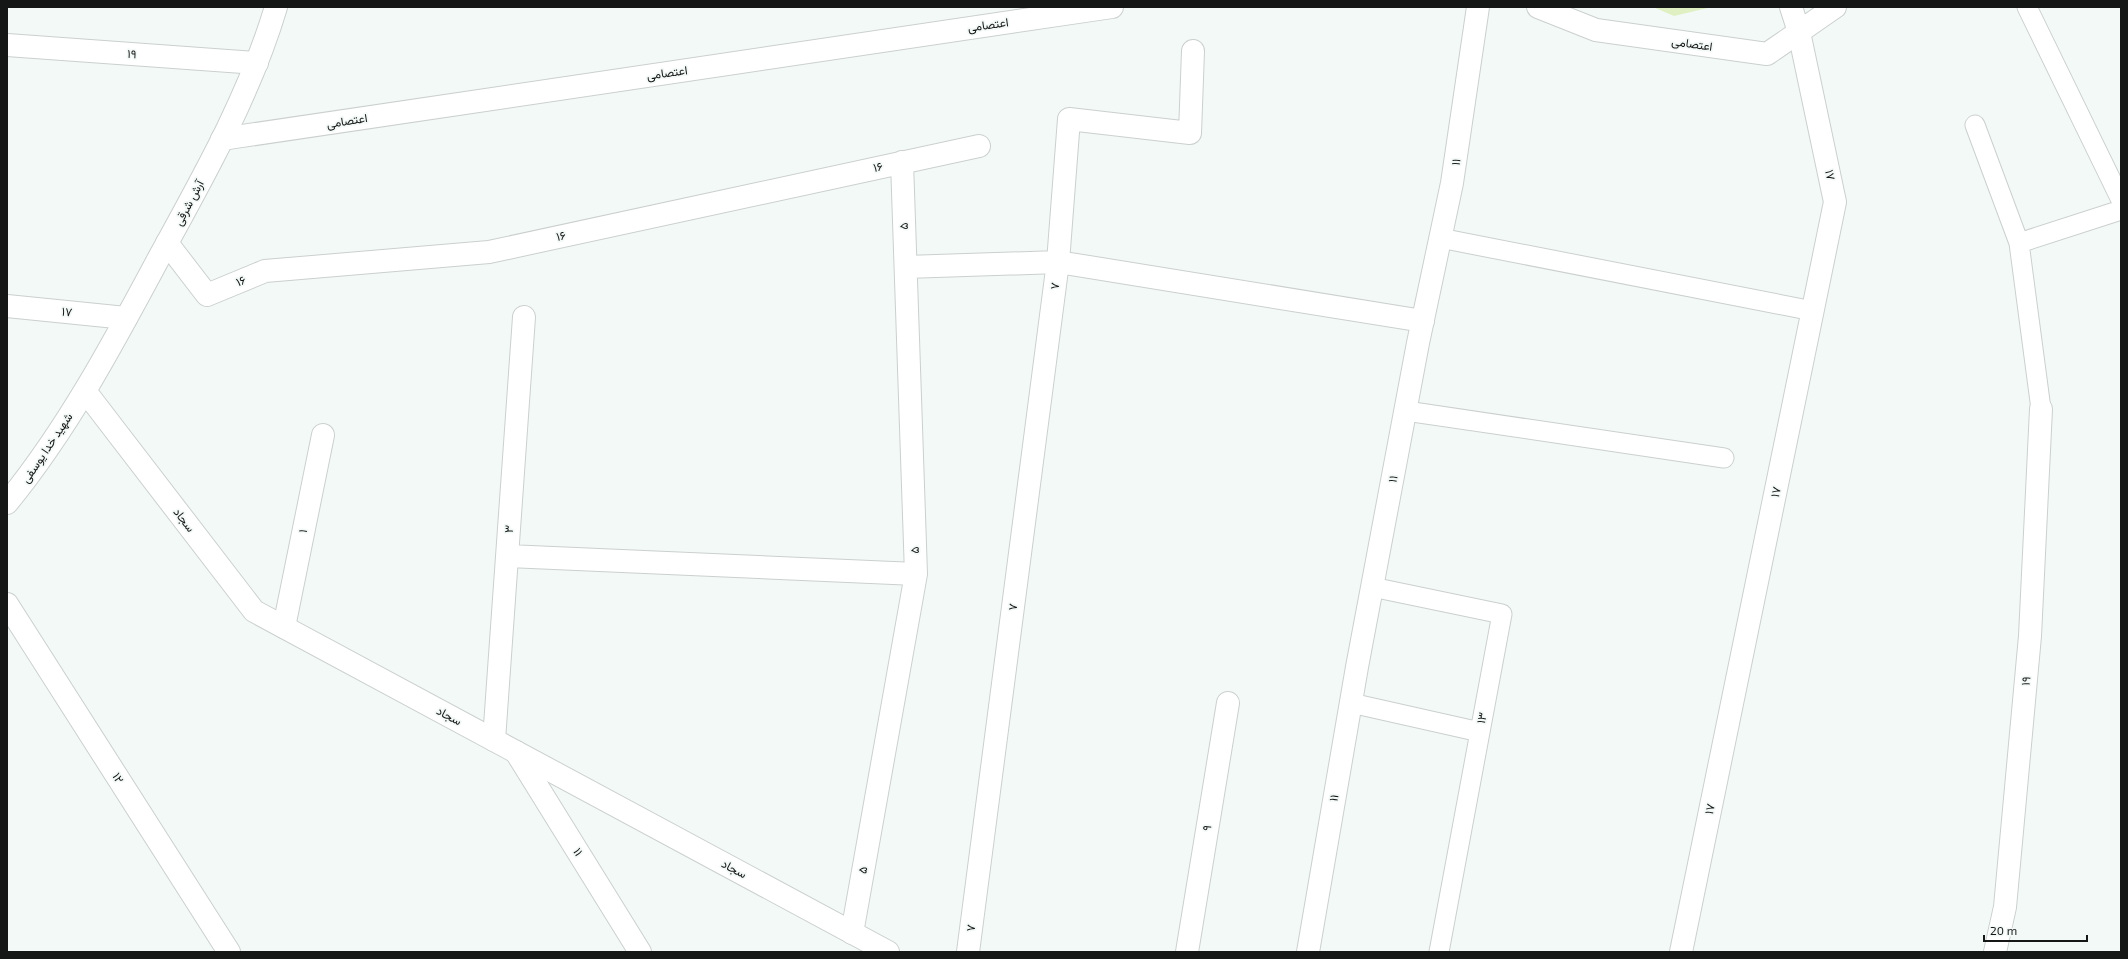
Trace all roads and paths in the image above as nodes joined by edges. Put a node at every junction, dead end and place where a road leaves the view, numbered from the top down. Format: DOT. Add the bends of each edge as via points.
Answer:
graph roads {
  1 [pos="276,7"];
  2 [pos="1112,7"];
  3 [pos="1478,7"];
  4 [pos="1538,7"];
  5 [pos="1791,7"];
  6 [pos="1835,7"];
  7 [pos="2028,7"];
  8 [pos="1799,32"];
  9 [pos="7,45"];
  10 [pos="1193,51"];
  11 [pos="256,63"];
  12 [pos="1975,125"];
  13 [pos="222,139"];
  14 [pos="978,146"];
  15 [pos="902,162"];
  16 [pos="2121,200"];
  17 [pos="2121,210"];
  18 [pos="1440,238"];
  19 [pos="167,243"];
  20 [pos="2019,243"];
  21 [pos="1058,262"];
  22 [pos="906,267"];
  23 [pos="7,306"];
  24 [pos="1813,311"];
  25 [pos="524,317"];
  26 [pos="126,318"];
  27 [pos="1423,321"];
  28 [pos="85,390"];
  29 [pos="2041,408"];
  30 [pos="1406,411"];
  31 [pos="323,435"];
  32 [pos="1724,458"];
  33 [pos="7,503"];
  34 [pos="507,556"];
  35 [pos="916,574"];
  36 [pos="1372,587"];
  37 [pos="7,604"];
  38 [pos="284,627"];
  39 [pos="1351,702"];
  40 [pos="1228,703"];
  41 [pos="1480,732"];
  42 [pos="494,740"];
  43 [pos="516,752"];
  44 [pos="852,933"];
  45 [pos="228,952"];
  46 [pos="640,952"];
  47 [pos="888,952"];
  48 [pos="968,952"];
  49 [pos="1187,952"];
  50 [pos="1308,952"];
  51 [pos="1439,952"];
  52 [pos="1681,952"];
  53 [pos="1995,952"];
  1 -- 11 [label="street, آرش شرقی"];
  2 -- 13 [label="street, اعتصامی"];
  3 -- 18 [label="street, ۱۱" via="1452,182"];
  4 -- 8 [label="street, اعتصامی" via="1596,30 1767,54"];
  5 -- 8 [label="street, ۱۷"];
  6 -- 8 [label="street, اعتصامی"];
  7 -- 16 [label="lane"];
  8 -- 24 [label="street, ۱۷" via="1835,202"];
  9 -- 11 [label="street, ۱۹"];
  10 -- 21 [label="street, ۷" via="1190,133 1069,118"];
  11 -- 13 [label="street, آرش شرقی" via="246,92"];
  12 -- 20 [label="lane"];
  13 -- 19 [label="street, آرش شرقی"];
  14 -- 15 [label="street, ۱۶"];
  15 -- 19 [label="street, ۱۶" via="490,252 265,271 207,295"];
  15 -- 22 [label="street, ۵"];
  17 -- 20 [label="lane"];
  18 -- 24 [label="lane"];
  18 -- 27 [label="street, ۱۱"];
  19 -- 26 [label="street, آرش شرقی"];
  20 -- 29 [label="lane"];
  21 -- 22 [label="street"];
  21 -- 27 [label="street"];
  21 -- 48 [label="street, ۷"];
  22 -- 35 [label="street, ۵"];
  23 -- 26 [label="street, ۱۷"];
  24 -- 52 [label="street, ۱۷"];
  25 -- 34 [label="street, ۳"];
  26 -- 28 [label="street, آرش شرقی"];
  27 -- 30 [label="street, ۱۱"];
  28 -- 33 [label="street, شهید خدا یوسفی" via="36,467"];
  28 -- 38 [label="street, سجاد" via="254,611"];
  29 -- 53 [label="street, ۱۹" via="2030,636 2006,907"];
  30 -- 32 [label="lane"];
  30 -- 36 [label="street, ۱۱"];
  31 -- 38 [label="street, ۱"];
  34 -- 35 [label="street"];
  34 -- 42 [label="street, ۳"];
  35 -- 44 [label="street, ۵"];
  36 -- 39 [label="street, ۱۱"];
  36 -- 41 [label="lane, ۱۳" via="1502,614"];
  37 -- 45 [label="street, ۱۲"];
  38 -- 42 [label="street, سجاد"];
  39 -- 41 [label="lane"];
  39 -- 50 [label="street, ۱۱"];
  40 -- 49 [label="street, ۹"];
  41 -- 51 [label="lane, ۱۳"];
  42 -- 43 [label="street, سجاد"];
  43 -- 44 [label="street, سجاد"];
  43 -- 46 [label="street, ۱۱"];
  44 -- 47 [label="street, سجاد"];
}
